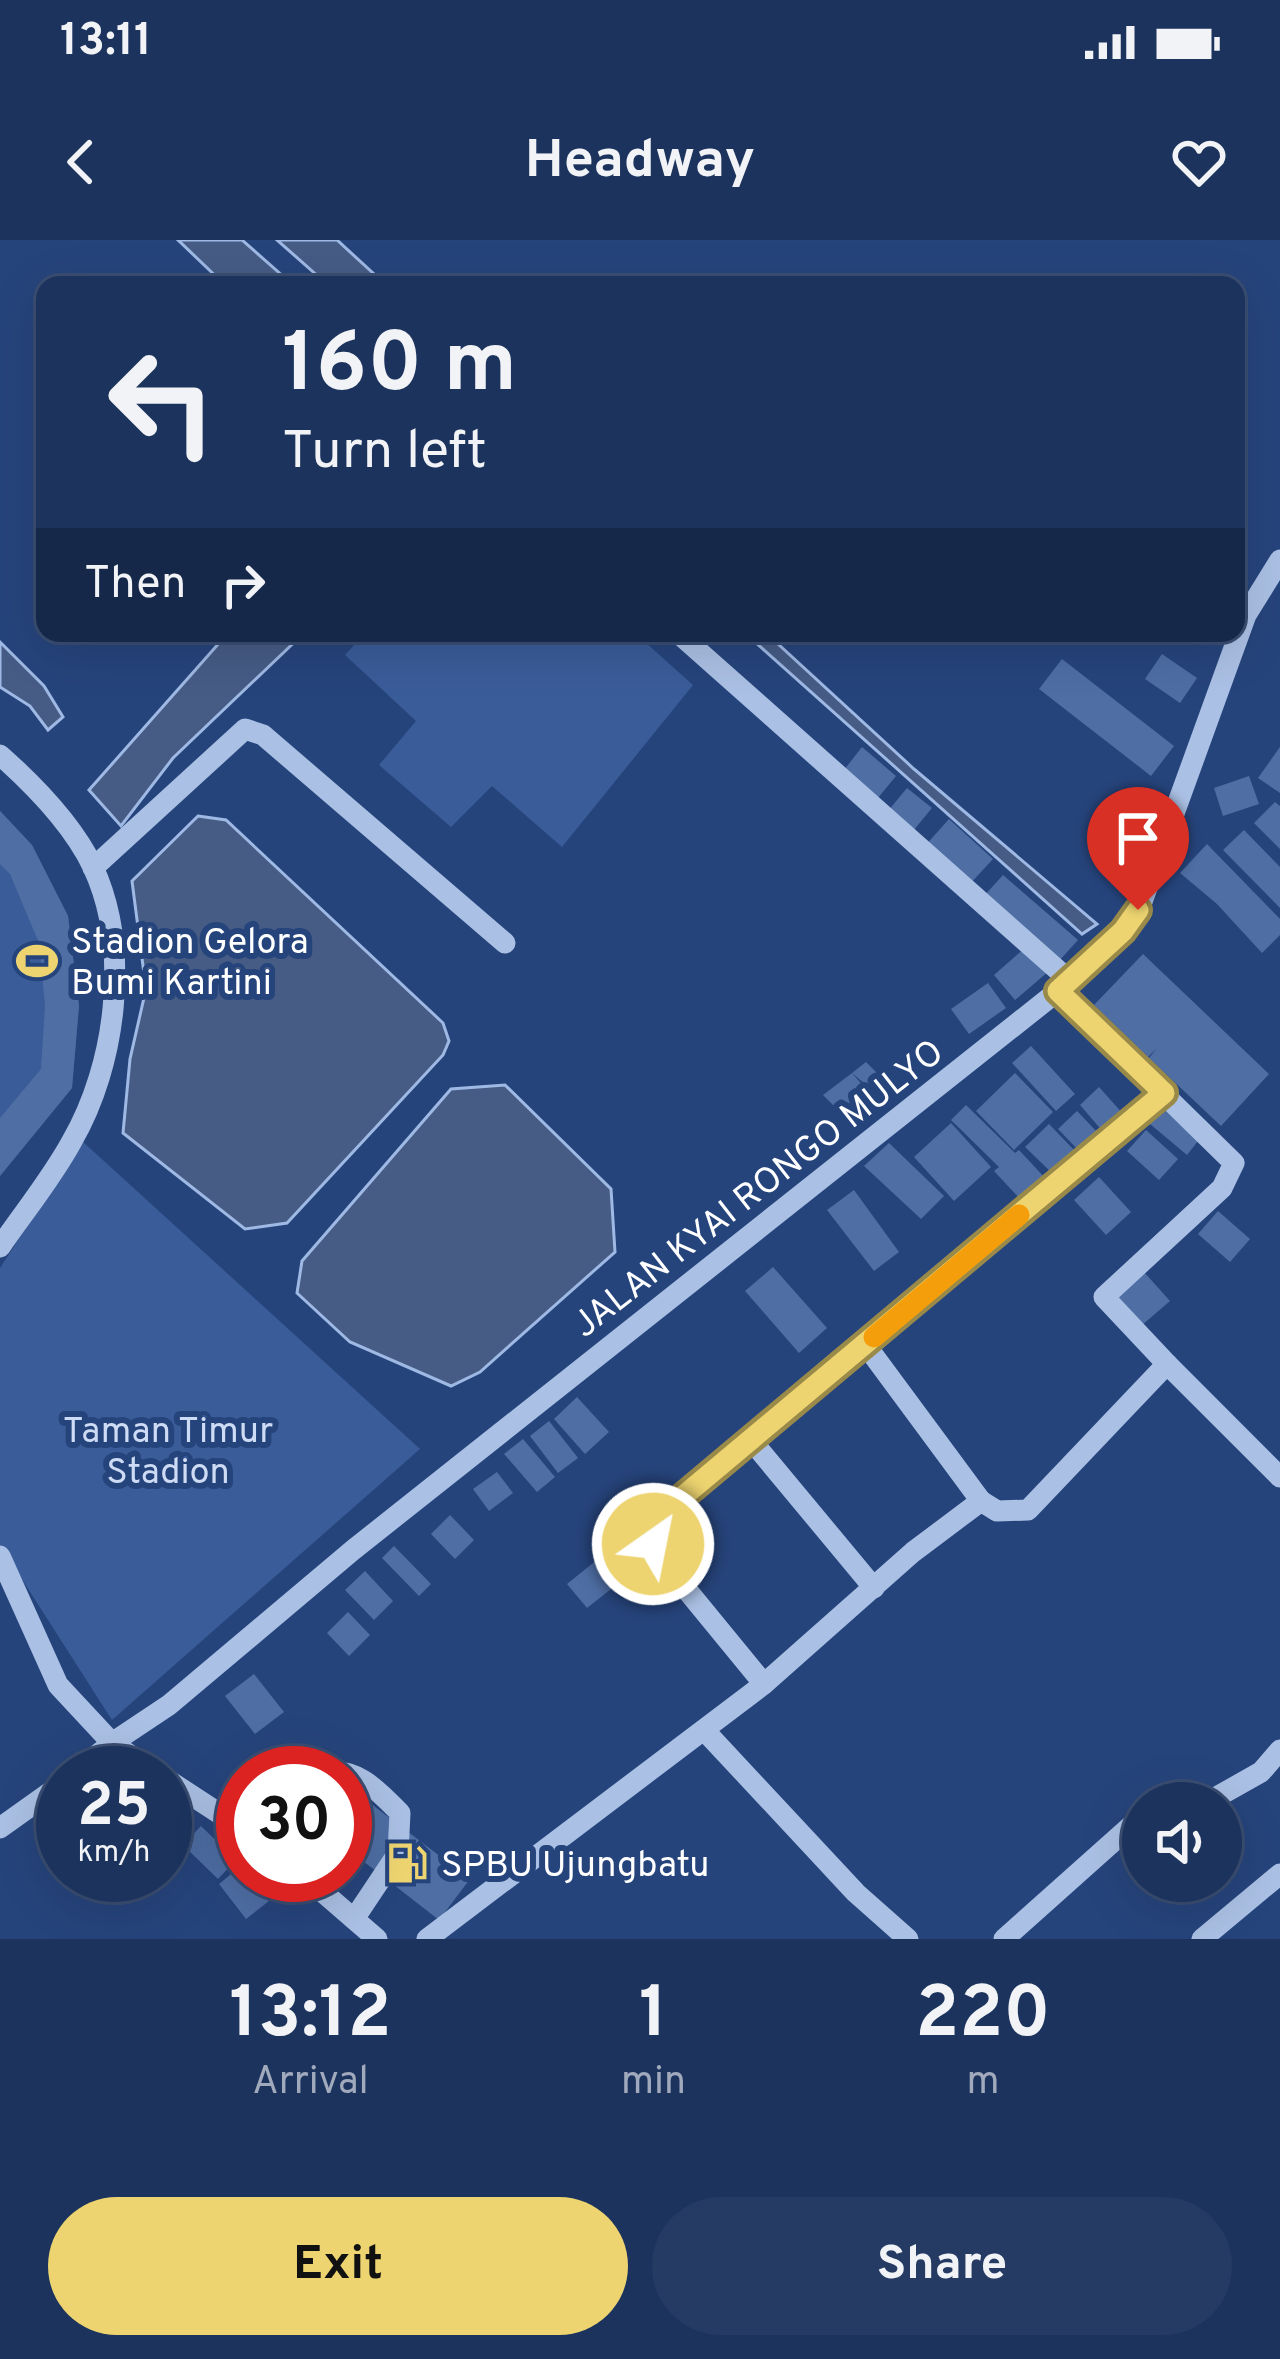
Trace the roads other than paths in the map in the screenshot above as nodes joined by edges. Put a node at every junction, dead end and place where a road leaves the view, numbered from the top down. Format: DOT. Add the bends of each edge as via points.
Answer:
graph roads {
  1 [pos="1280,560"];
  2 [pos="1245,618"];
  3 [pos="688,642"];
  4 [pos="1236,642"];
  5 [pos="0,755"];
  6 [pos="93,868"];
  7 [pos="505,944"];
  8 [pos="1064,986"];
  9 [pos="1164,1093"];
  10 [pos="0,1247"];
  11 [pos="865,1344"];
  12 [pos="1167,1364"];
  13 [pos="751,1440"];
  14 [pos="1280,1477"];
  15 [pos="981,1501"];
  16 [pos="0,1556"];
  17 [pos="874,1588"];
  18 [pos="764,1684"];
  19 [pos="704,1730"];
  20 [pos="112,1743"];
  21 [pos="108,1746"];
  22 [pos="117,1746"];
  23 [pos="1280,1750"];
  24 [pos="1242,1783"];
  25 [pos="372,1785"];
  26 [pos="36,1802"];
  27 [pos="0,1828"];
  28 [pos="1122,1834"];
  29 [pos="1280,1874"];
  30 [pos="372,1892"];
  31 [pos="334,1902"];
  32 [pos="365,1902"];
  33 [pos="354,1919"];
  34 [pos="377,1939"];
  35 [pos="427,1939"];
  36 [pos="908,1939"];
  37 [pos="1004,1939"];
  38 [pos="1202,1939"];
  1 -- 2 [label="street, JALAN KYAI RONGO MULYO"];
  3 -- 8 [label="street"];
  4 -- 8 [label="street, JALAN KYAI RONGO MULYO" via="1138,910"];
  5 -- 6 [label="street" via="66,825"];
  6 -- 7 [label="street" via="245,729 263,735"];
  6 -- 10 [label="street" via="112,932 112,1014 93,1096 72,1142"];
  8 -- 9 [label="street"];
  8 -- 20 [label="street, JALAN KYAI RONGO MULYO"];
  9 -- 11 [label="street"];
  9 -- 12 [label="street" via="1234,1163 1222,1188 1104,1297"];
  11 -- 13 [label="street"];
  11 -- 15 [label="street"];
  12 -- 14 [label="street"];
  12 -- 15 [label="street" via="1028,1510 997,1511"];
  13 -- 17 [label="street"];
  13 -- 18 [label="street" via="651,1531 659,1556"];
  15 -- 17 [label="street"];
  16 -- 20 [label="street" via="58,1685"];
  17 -- 18 [label="street"];
  18 -- 19 [label="street"];
  19 -- 35 [label="street"];
  19 -- 36 [label="street"];
  20 -- 21 [label="street, JALAN KYAI RONGO MULYO"];
  20 -- 22 [label="street"];
  23 -- 24 [label="street"];
  25 -- 30 [label="street" via="400,1813 398,1853"];
  26 -- 27 [label="street"];
  28 -- 37 [label="street"];
  29 -- 38 [label="street"];
  31 -- 33 [label="street"];
  32 -- 33 [label="street"];
  33 -- 34 [label="street"];
}
